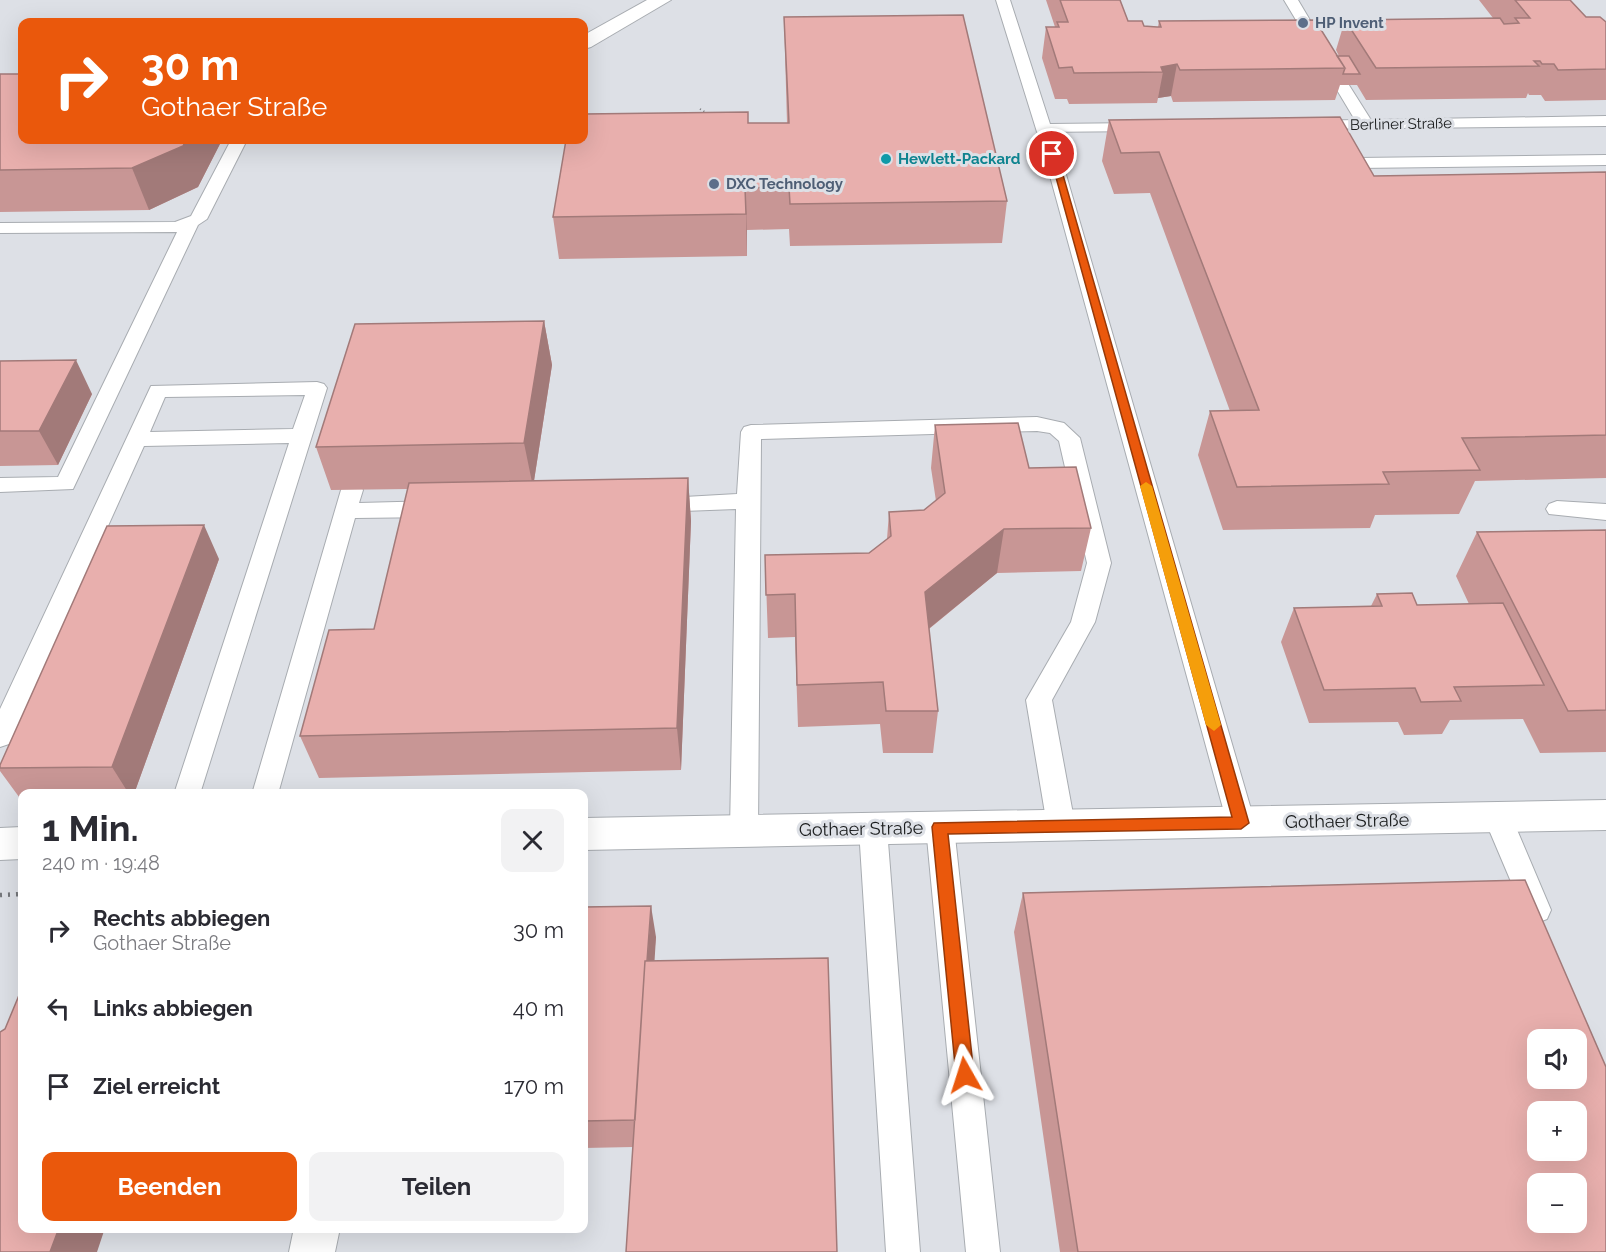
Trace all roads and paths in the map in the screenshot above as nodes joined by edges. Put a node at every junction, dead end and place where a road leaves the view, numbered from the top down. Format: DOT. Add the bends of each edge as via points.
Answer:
graph roads {
  1 [pos="661,0"];
  2 [pos="1003,0"];
  3 [pos="1291,0"];
  4 [pos="588,41"];
  5 [pos="1326,58"];
  6 [pos="1028,82"];
  7 [pos="1047,83"];
  8 [pos="1342,85"];
  9 [pos="700,109"];
  10 [pos="710,115"];
  11 [pos="1606,121"];
  12 [pos="1366,125"];
  13 [pos="1294,126"];
  14 [pos="1151,128"];
  15 [pos="237,144"];
  16 [pos="1052,154"];
  17 [pos="1606,160"];
  18 [pos="1357,163"];
  19 [pos="190,224"];
  20 [pos="0,228"];
  21 [pos="302,436"];
  22 [pos="136,440"];
  23 [pos="0,485"];
  24 [pos="747,501"];
  25 [pos="641,504"];
  26 [pos="452,509"];
  27 [pos="1557,509"];
  28 [pos="1606,512"];
  29 [pos="0,737"];
  30 [pos="189,789"];
  31 [pos="266,789"];
  32 [pos="1606,815"];
  33 [pos="1498,818"];
  34 [pos="1241,823"];
  35 [pos="1061,825"];
  36 [pos="940,827"];
  37 [pos="873,829"];
  38 [pos="744,831"];
  39 [pos="588,834"];
  40 [pos="18,843"];
  41 [pos="0,844"];
  42 [pos="18,894"];
  43 [pos="0,895"];
  44 [pos="1550,938"];
  45 [pos="316,1233"];
  46 [pos="312,1252"];
  47 [pos="903,1252"];
  48 [pos="983,1252"];
  1 -- 4 [label="street"];
  2 -- 6 [label="lane"];
  3 -- 5 [label="lane"];
  6 -- 7 [label="lane"];
  6 -- 14 [label="lane" via="1043,129"];
  8 -- 12 [label="lane"];
  9 -- 10 [label="path"];
  11 -- 12 [label="lane, Berliner Straße"];
  12 -- 13 [label="lane, Berliner Straße"];
  15 -- 19 [label="lane" via="201,214"];
  16 -- 34 [label="lane"];
  17 -- 18 [label="lane"];
  19 -- 20 [label="lane"];
  19 -- 23 [label="lane" via="65,484"];
  21 -- 22 [label="lane"];
  21 -- 22 [label="lane" via="317,388 158,391"];
  21 -- 30 [label="lane"];
  22 -- 29 [label="lane"];
  24 -- 25 [label="lane"];
  24 -- 35 [label="lane" via="751,432 1037,424 1057,428 1069,438 1099,563 1083,622 1039,700"];
  24 -- 38 [label="lane"];
  26 -- 31 [label="lane" via="349,501"];
  27 -- 28 [label="lane"];
  32 -- 33 [label="street, Gothaer Straße"];
  33 -- 34 [label="street, Gothaer Straße"];
  33 -- 44 [label="lane"];
  34 -- 35 [label="street, Gothaer Straße"];
  35 -- 36 [label="street, Gothaer Straße"];
  36 -- 37 [label="street, Gothaer Straße"];
  36 -- 48 [label="lane"];
  37 -- 38 [label="street, Gothaer Straße"];
  37 -- 47 [label="lane"];
  38 -- 39 [label="street, Gothaer Straße"];
  40 -- 41 [label="street"];
  42 -- 43 [label="path"];
  45 -- 46 [label="street"];
}
